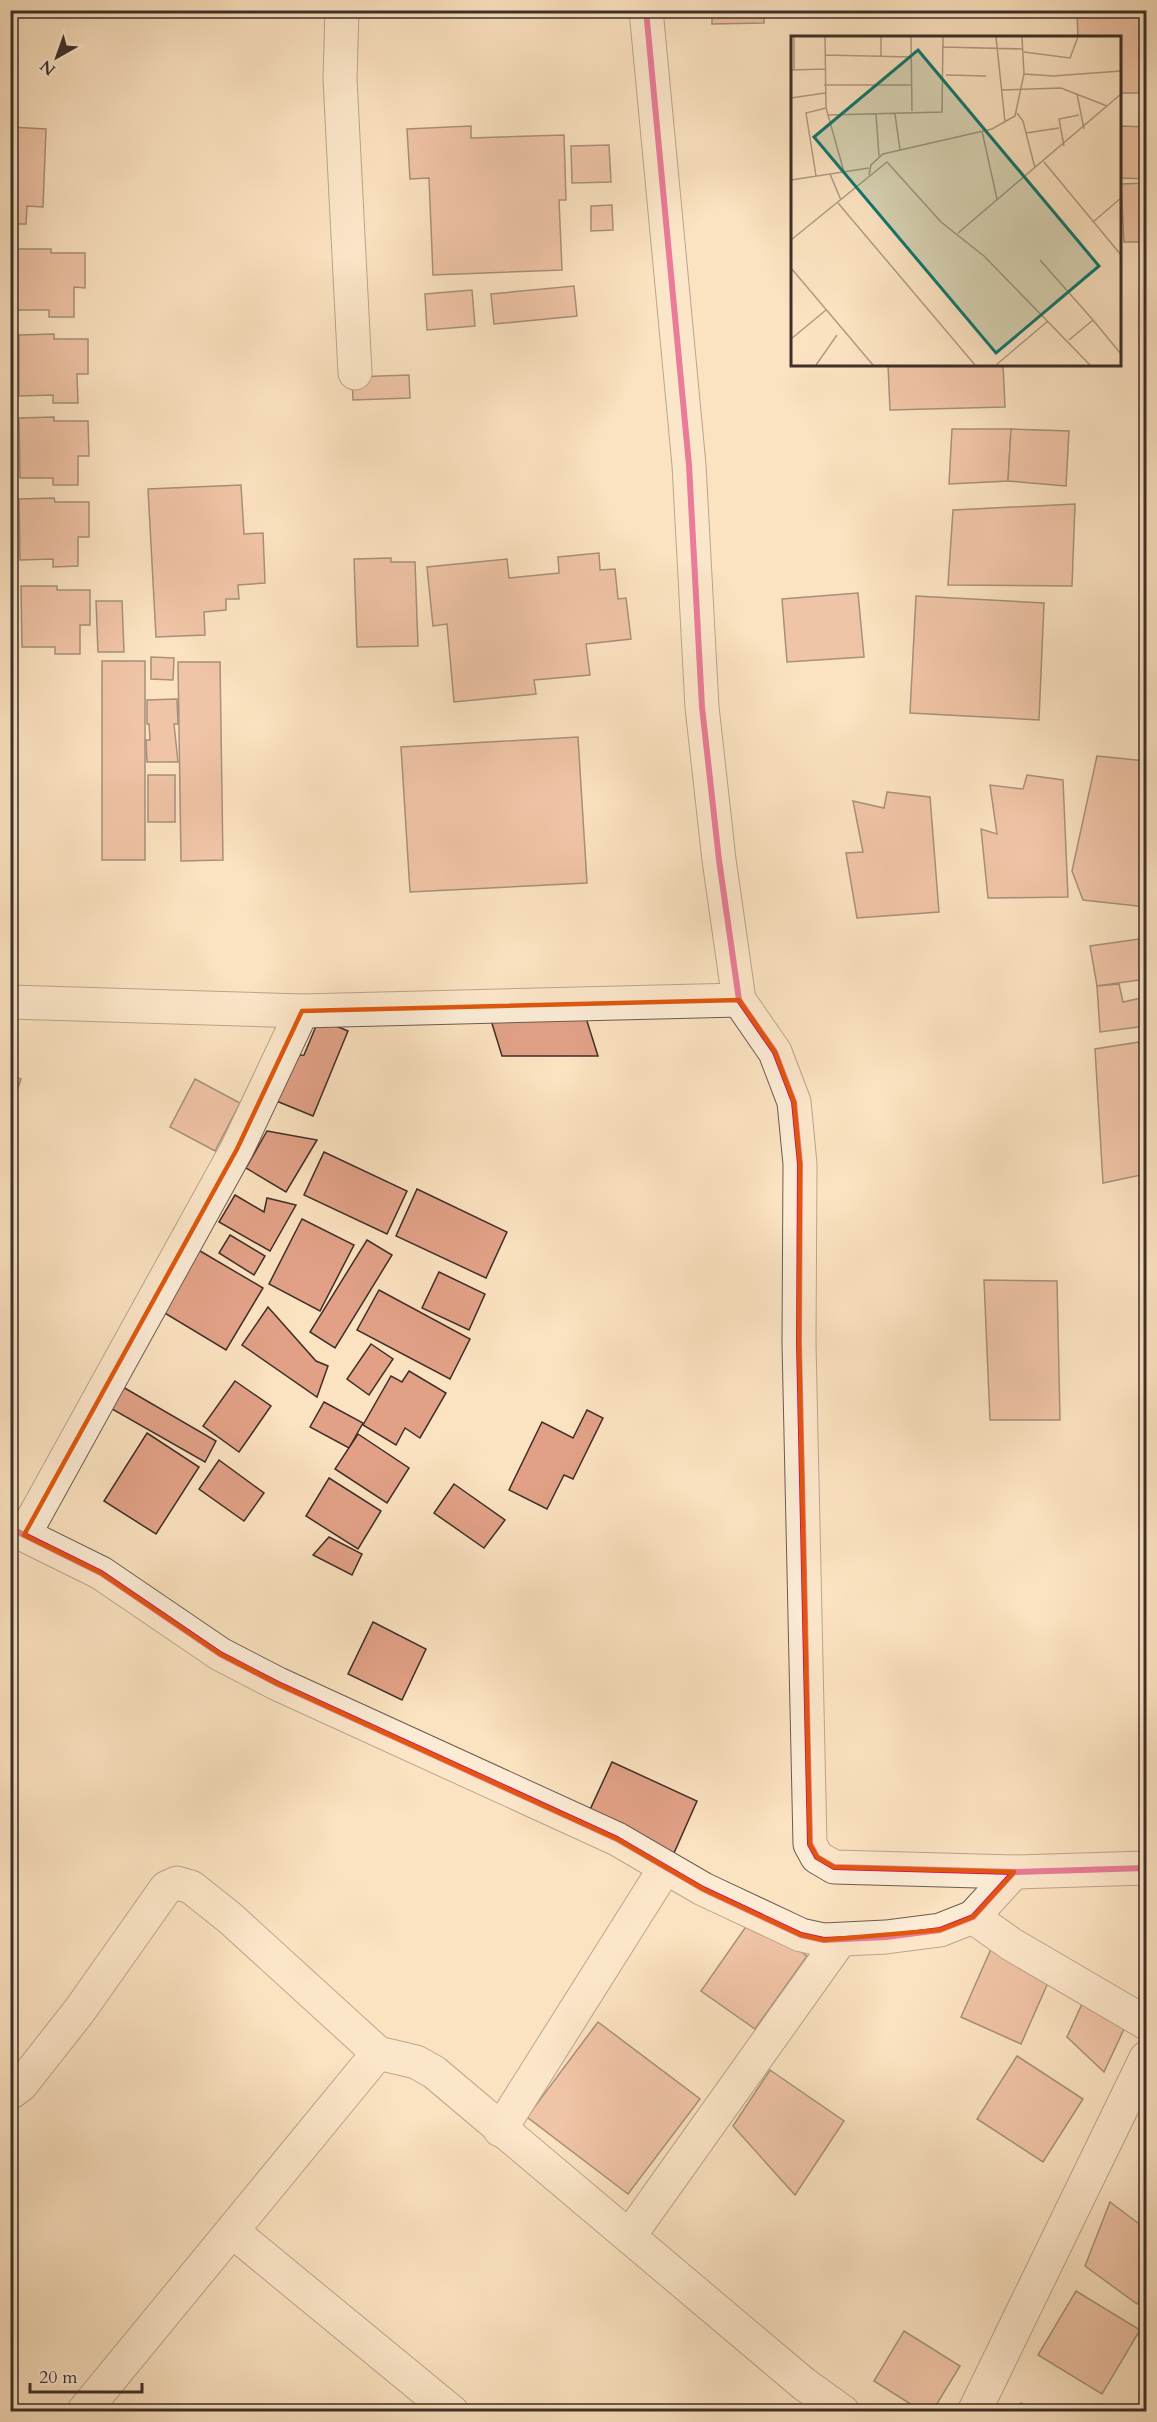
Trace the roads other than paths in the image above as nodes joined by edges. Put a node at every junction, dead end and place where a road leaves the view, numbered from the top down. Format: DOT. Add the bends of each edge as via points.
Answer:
graph roads {
  1 [pos="342,10"];
  2 [pos="646,10"];
  3 [pos="355,373"];
  4 [pos="739,1000"];
  5 [pos="10,1002"];
  6 [pos="302,1011"];
  7 [pos="17,1531"];
  8 [pos="665,1868"];
  9 [pos="1146,1868"];
  10 [pos="1014,1872"];
  11 [pos="974,1917"];
  12 [pos="840,1940"];
  13 [pos="1146,2023"];
  14 [pos="378,2053"];
  15 [pos="1146,2058"];
  16 [pos="10,2093"];
  17 [pos="500,2130"];
  18 [pos="232,2231"];
  19 [pos="630,2235"];
  20 [pos="83,2412"];
  21 [pos="452,2412"];
  22 [pos="843,2412"];
  23 [pos="974,2412"];
  1 -- 3 [label="street" via="340,79"];
  2 -- 4 [label="street" via="689,465 702,707"];
  4 -- 6 [label="street"];
  4 -- 10 [label="street" via="775,1052 794,1102 800,1164 799,1343 810,1844 817,1857 834,1866"];
  5 -- 6 [label="street"];
  6 -- 7 [label="street" via="237,1149"];
  7 -- 8 [label="street" via="101,1573 239,1664 617,1839"];
  8 -- 12 [label="street" via="801,1935"];
  8 -- 17 [label="street"];
  9 -- 10 [label="street"];
  10 -- 11 [label="street"];
  11 -- 12 [label="street" via="940,1930"];
  11 -- 13 [label="street" via="1011,1944"];
  12 -- 19 [label="street"];
  14 -- 16 [label="street" via="230,1918 191,1887 177,1883 166,1888 154,1903 80,2010 21,2085"];
  14 -- 17 [label="street" via="416,2062 434,2072"];
  14 -- 18 [label="street"];
  15 -- 23 [label="street"];
  17 -- 19 [label="street"];
  18 -- 20 [label="street"];
  18 -- 21 [label="street"];
  19 -- 22 [label="street" via="804,2384"];
}
